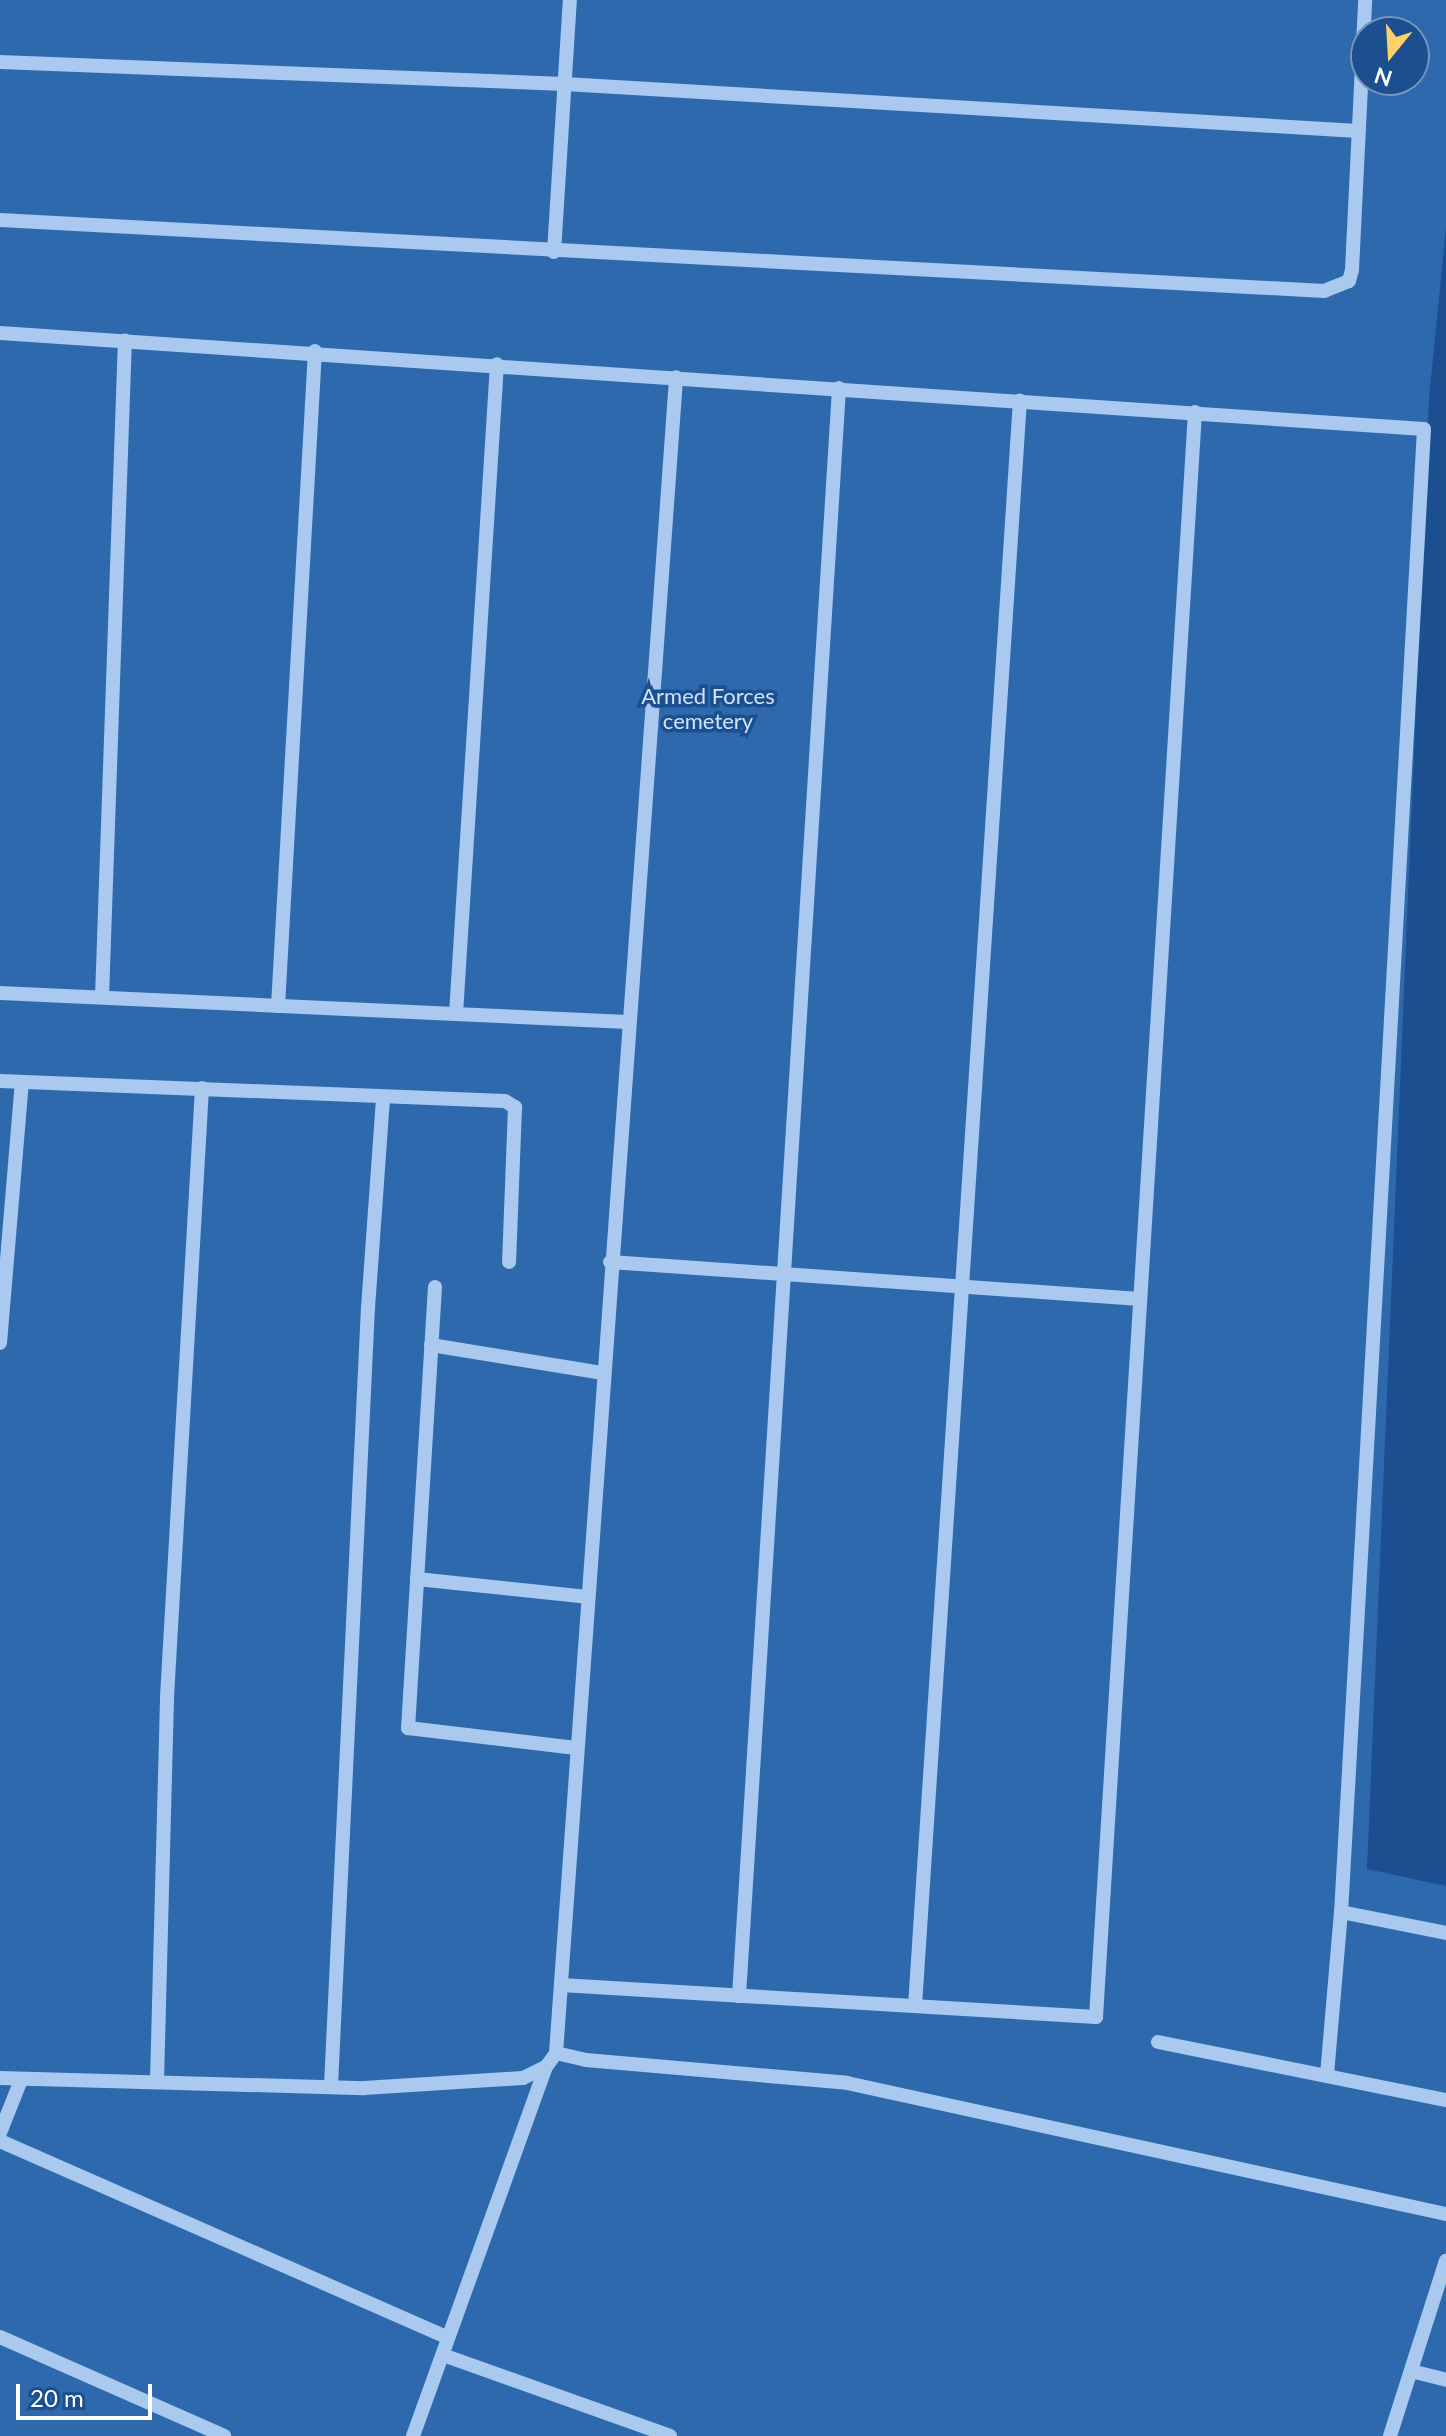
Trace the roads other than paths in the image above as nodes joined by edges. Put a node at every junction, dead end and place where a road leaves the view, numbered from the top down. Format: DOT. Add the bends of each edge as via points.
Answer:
graph roads {
  1 [pos="570,0"];
  2 [pos="1365,0"];
  3 [pos="0,62"];
  4 [pos="565,84"];
  5 [pos="1358,131"];
  6 [pos="0,220"];
  7 [pos="554,252"];
  8 [pos="0,333"];
  9 [pos="125,340"];
  10 [pos="315,351"];
  11 [pos="497,364"];
  12 [pos="676,377"];
  13 [pos="839,388"];
  14 [pos="1020,400"];
  15 [pos="1195,412"];
  16 [pos="0,993"];
  17 [pos="102,997"];
  18 [pos="278,1006"];
  19 [pos="456,1014"];
  20 [pos="627,1022"];
  21 [pos="0,1081"];
  22 [pos="22,1082"];
  23 [pos="202,1088"];
  24 [pos="383,1098"];
  25 [pos="509,1262"];
  26 [pos="610,1262"];
  27 [pos="783,1274"];
  28 [pos="962,1286"];
  29 [pos="435,1287"];
  30 [pos="1140,1299"];
  31 [pos="0,1343"];
  32 [pos="431,1345"];
  33 [pos="602,1373"];
  34 [pos="417,1579"];
  35 [pos="587,1597"];
  36 [pos="576,1748"];
  37 [pos="1341,1912"];
  38 [pos="1446,1933"];
  39 [pos="561,1985"];
  40 [pos="739,1996"];
  41 [pos="915,2006"];
  42 [pos="1158,2042"];
  43 [pos="556,2053"];
  44 [pos="546,2067"];
  45 [pos="1327,2075"];
  46 [pos="0,2078"];
  47 [pos="21,2080"];
  48 [pos="157,2081"];
  49 [pos="331,2086"];
  50 [pos="1446,2100"];
  51 [pos="0,2133"];
  52 [pos="0,2141"];
  53 [pos="1446,2214"];
  54 [pos="1446,2261"];
  55 [pos="0,2337"];
  56 [pos="448,2338"];
  57 [pos="443,2355"];
  58 [pos="1411,2371"];
  59 [pos="1446,2380"];
  60 [pos="224,2436"];
  61 [pos="413,2436"];
  62 [pos="670,2436"];
  63 [pos="1390,2436"];
  1 -- 4 [label="lane"];
  2 -- 5 [label="lane"];
  3 -- 4 [label="lane"];
  4 -- 5 [label="lane"];
  4 -- 7 [label="lane"];
  5 -- 7 [label="lane" via="1352,270 1349,281 1324,291"];
  6 -- 7 [label="lane"];
  8 -- 9 [label="lane"];
  9 -- 10 [label="lane"];
  9 -- 17 [label="lane"];
  10 -- 11 [label="lane"];
  10 -- 18 [label="lane"];
  11 -- 12 [label="lane"];
  11 -- 19 [label="lane"];
  12 -- 13 [label="lane"];
  12 -- 20 [label="lane"];
  13 -- 14 [label="lane"];
  13 -- 27 [label="lane"];
  14 -- 15 [label="lane"];
  14 -- 28 [label="lane"];
  15 -- 30 [label="lane"];
  15 -- 37 [label="lane" via="1424,429"];
  16 -- 17 [label="lane"];
  17 -- 18 [label="lane"];
  18 -- 19 [label="lane"];
  19 -- 20 [label="lane"];
  20 -- 26 [label="lane"];
  21 -- 22 [label="lane"];
  22 -- 23 [label="lane"];
  22 -- 31 [label="lane"];
  23 -- 24 [label="lane"];
  23 -- 48 [label="lane" via="167,1697"];
  24 -- 25 [label="lane" via="505,1101 515,1107"];
  24 -- 49 [label="lane"];
  26 -- 27 [label="lane"];
  26 -- 33 [label="lane"];
  27 -- 28 [label="lane"];
  27 -- 40 [label="lane"];
  28 -- 30 [label="lane"];
  28 -- 41 [label="lane"];
  29 -- 32 [label="lane"];
  30 -- 41 [label="lane" via="1096,2017"];
  32 -- 33 [label="lane"];
  32 -- 34 [label="lane"];
  33 -- 35 [label="lane"];
  34 -- 35 [label="lane"];
  34 -- 36 [label="lane" via="408,1728"];
  35 -- 36 [label="lane"];
  36 -- 39 [label="lane"];
  37 -- 38 [label="lane"];
  37 -- 45 [label="lane"];
  39 -- 40 [label="lane"];
  39 -- 43 [label="lane"];
  40 -- 41 [label="lane"];
  42 -- 45 [label="lane"];
  43 -- 44 [label="lane"];
  43 -- 53 [label="lane" via="847,2083"];
  44 -- 49 [label="lane" via="523,2078"];
  44 -- 56 [label="lane"];
  45 -- 50 [label="lane"];
  46 -- 47 [label="lane"];
  47 -- 48 [label="lane"];
  47 -- 51 [label="lane"];
  48 -- 49 [label="lane"];
  52 -- 56 [label="lane"];
  54 -- 58 [label="lane"];
  55 -- 60 [label="lane"];
  56 -- 57 [label="lane"];
  57 -- 61 [label="lane"];
  57 -- 62 [label="lane"];
  58 -- 59 [label="lane"];
  58 -- 63 [label="lane"];
}
